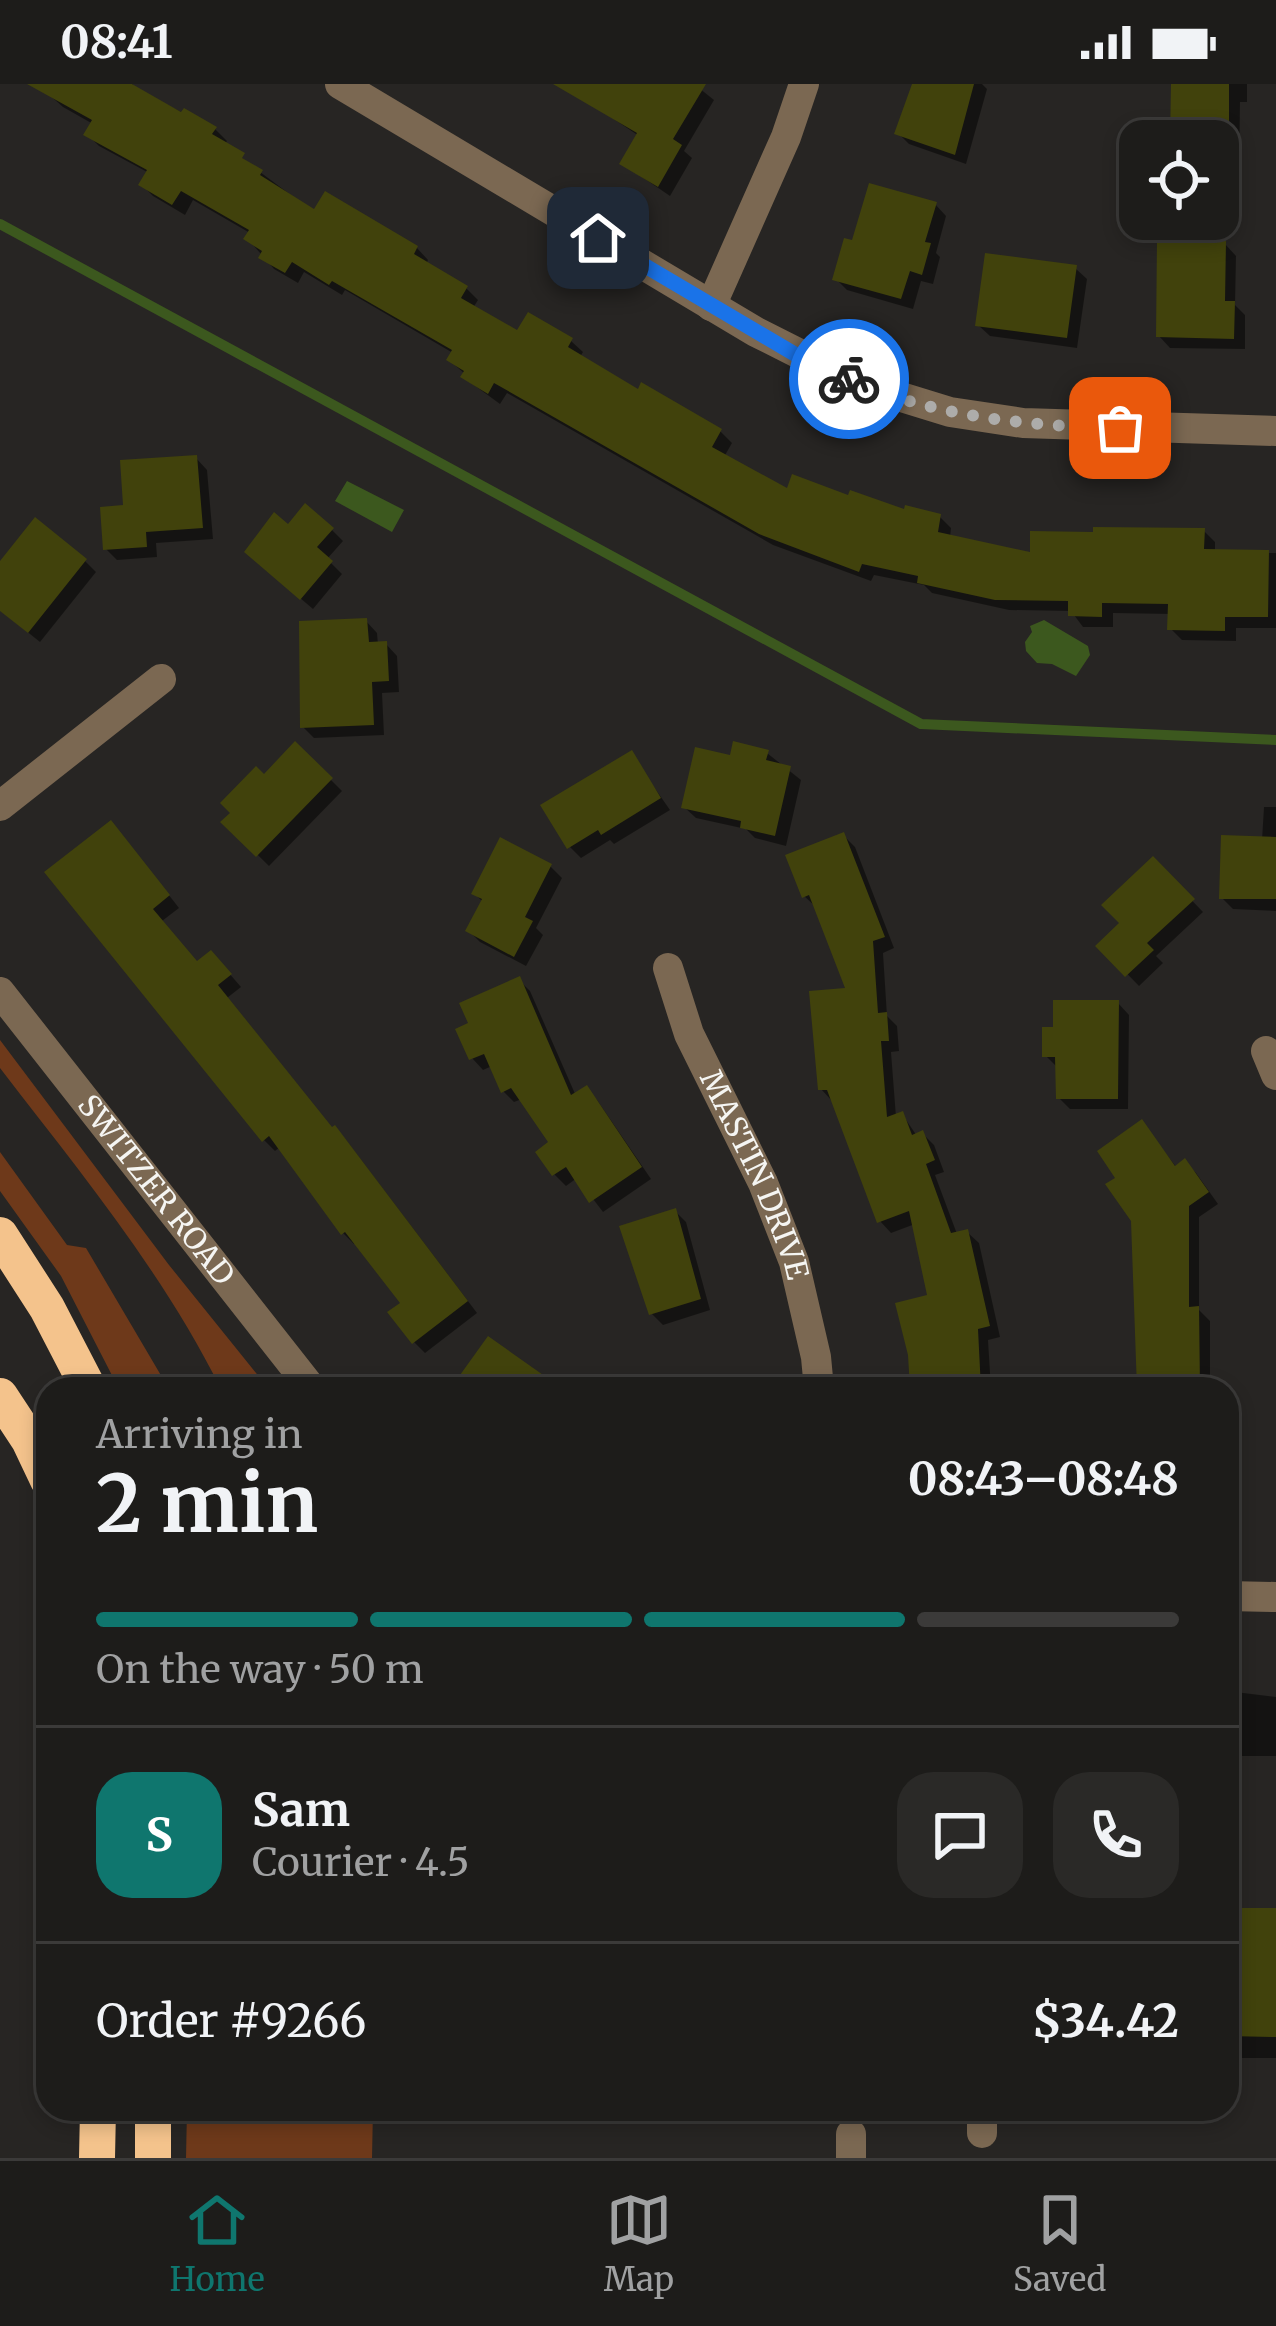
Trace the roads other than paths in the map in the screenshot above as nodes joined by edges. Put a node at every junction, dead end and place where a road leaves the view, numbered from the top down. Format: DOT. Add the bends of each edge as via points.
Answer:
graph roads {
  1 [pos="340,84"];
  2 [pos="804,84"];
  3 [pos="711,306"];
  4 [pos="1276,430"];
  5 [pos="161,679"];
  6 [pos="0,806"];
  7 [pos="668,968"];
  8 [pos="0,992"];
  9 [pos="0,1235"];
  10 [pos="83,1377"];
  11 [pos="303,1377"];
  12 [pos="818,1377"];
  13 [pos="0,1396"];
  14 [pos="36,1455"];
  15 [pos="1239,1597"];
  16 [pos="1276,1597"];
  17 [pos="98,2121"];
  18 [pos="153,2121"];
  19 [pos="98,2158"];
  20 [pos="153,2158"];
  1 -- 3 [label="street"];
  2 -- 3 [label="street"];
  3 -- 4 [label="street" via="814,363 950,412 1087,427"];
  5 -- 6 [label="street"];
  7 -- 12 [label="street, MASTIN DRIVE" via="689,1034 794,1262"];
  8 -- 11 [label="street, SWITZER ROAD"];
  9 -- 10 [label="highway"];
  13 -- 14 [label="highway"];
  15 -- 16 [label="street"];
  17 -- 19 [label="highway"];
  18 -- 20 [label="highway"];
}
